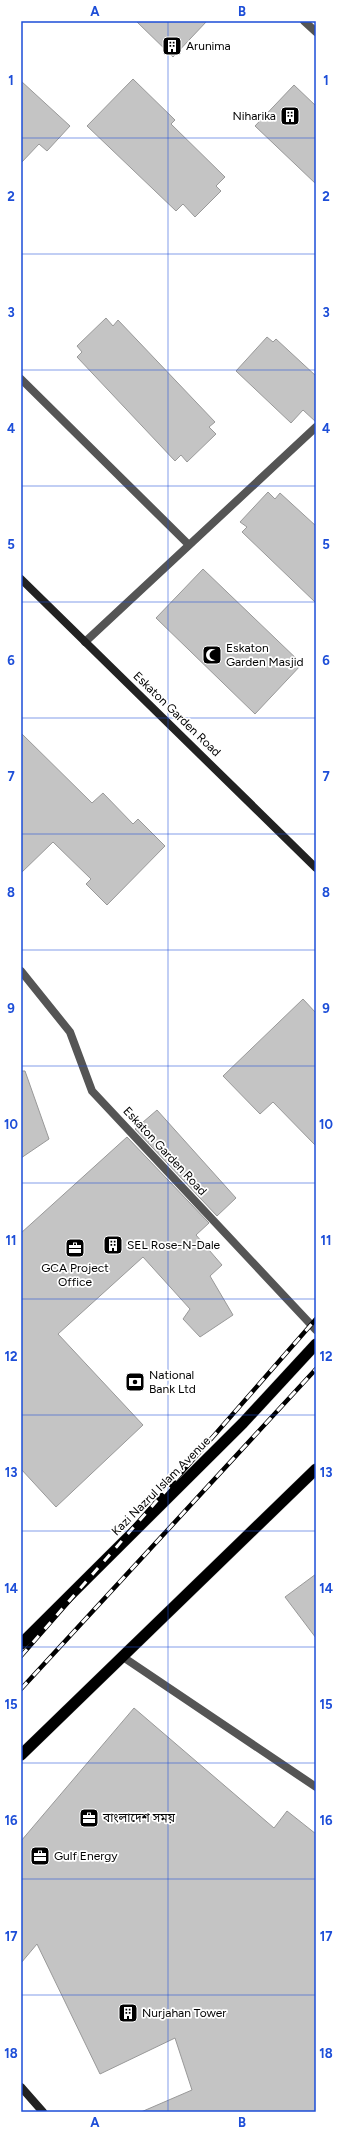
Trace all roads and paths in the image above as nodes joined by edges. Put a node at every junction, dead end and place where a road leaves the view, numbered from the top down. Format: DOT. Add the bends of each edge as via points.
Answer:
graph roads {
  1 [pos="304,21"];
  2 [pos="316,32"];
  3 [pos="21,379"];
  4 [pos="316,427"];
  5 [pos="188,546"];
  6 [pos="21,579"];
  7 [pos="85,642"];
  8 [pos="316,868"];
  9 [pos="21,971"];
  10 [pos="316,1330"];
  11 [pos="316,1344"];
  12 [pos="316,1469"];
  13 [pos="21,1644"];
  14 [pos="123,1657"];
  15 [pos="21,1755"];
  16 [pos="316,1787"];
  17 [pos="21,2087"];
  18 [pos="42,2112"];
  1 -- 2 [label="street"];
  3 -- 5 [label="street"];
  4 -- 5 [label="street"];
  5 -- 7 [label="street"];
  6 -- 7 [label="main road, Eskaton Garden Road"];
  7 -- 8 [label="main road, Eskaton Garden Road"];
  9 -- 10 [label="street, Eskaton Garden Road" via="70,1032 92,1091"];
  11 -- 13 [label="highway, Kazi Nazrul Islam Avenue" via="243,1424"];
  12 -- 14 [label="highway"];
  14 -- 15 [label="highway"];
  14 -- 16 [label="street"];
  17 -- 18 [label="main road"];
}
